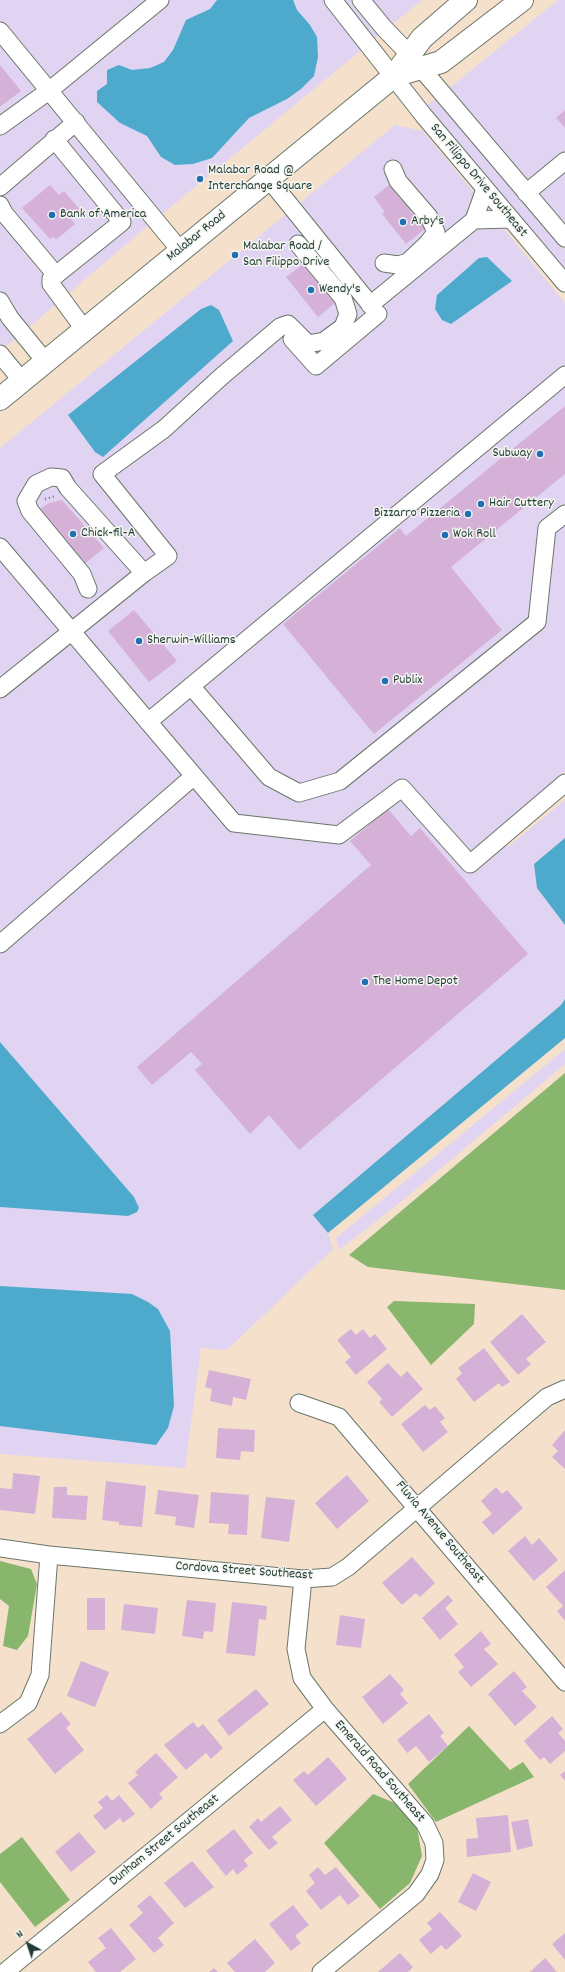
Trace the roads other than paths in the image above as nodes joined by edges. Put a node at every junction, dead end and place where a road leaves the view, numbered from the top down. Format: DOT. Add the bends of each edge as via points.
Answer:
graph roads {
  1 [pos="160,0"];
  2 [pos="333,0"];
  3 [pos="361,0"];
  4 [pos="466,0"];
  5 [pos="522,0"];
  6 [pos="0,31"];
  7 [pos="415,61"];
  8 [pos="394,76"];
  9 [pos="50,90"];
  10 [pos="76,122"];
  11 [pos="0,126"];
  12 [pos="54,139"];
  13 [pos="565,161"];
  14 [pos="393,169"];
  15 [pos="268,178"];
  16 [pos="0,187"];
  17 [pos="485,189"];
  18 [pos="526,193"];
  19 [pos="0,205"];
  20 [pos="510,219"];
  21 [pos="474,220"];
  22 [pos="565,238"];
  23 [pos="298,244"];
  24 [pos="180,250"];
  25 [pos="384,263"];
  26 [pos="54,277"];
  27 [pos="565,283"];
  28 [pos="0,301"];
  29 [pos="374,309"];
  30 [pos="280,327"];
  31 [pos="84,329"];
  32 [pos="0,354"];
  33 [pos="45,361"];
  34 [pos="565,375"];
  35 [pos="22,381"];
  36 [pos="0,399"];
  37 [pos="565,514"];
  38 [pos="0,547"];
  39 [pos="144,573"];
  40 [pos="88,589"];
  41 [pos="71,631"];
  42 [pos="191,686"];
  43 [pos="0,689"];
  44 [pos="148,722"];
  45 [pos="194,776"];
  46 [pos="565,782"];
  47 [pos="0,944"];
  48 [pos="565,1389"];
  49 [pos="299,1403"];
  50 [pos="416,1507"];
  51 [pos="0,1548"];
  52 [pos="49,1555"];
  53 [pos="303,1579"];
  54 [pos="565,1682"];
  55 [pos="325,1709"];
  56 [pos="0,1724"];
  57 [pos="4,1972"];
  58 [pos="321,1972"];
  1 -- 9 [label="street"];
  2 -- 8 [label="street, San Filippo Drive Southeast"];
  3 -- 7 [label="street, San Filippo Drive Southeast"];
  4 -- 7 [label="main road" via="422,38"];
  5 -- 7 [label="main road" via="441,62"];
  6 -- 9 [label="street"];
  7 -- 8 [label="main road"];
  7 -- 18 [label="street, San Filippo Drive Southeast"];
  8 -- 15 [label="main road, Malabar Road"];
  8 -- 17 [label="street, San Filippo Drive Southeast"];
  9 -- 10 [label="street"];
  9 -- 11 [label="street"];
  10 -- 12 [label="street"];
  10 -- 24 [label="street"];
  12 -- 16 [label="street"];
  12 -- 26 [label="street" via="122,222"];
  13 -- 18 [label="street"];
  14 -- 25 [label="street" via="398,181 429,217 436,232 408,262 398,265"];
  15 -- 24 [label="main road, Malabar Road"];
  15 -- 29 [label="street"];
  17 -- 20 [label="street, San Filippo Drive Southeast"];
  17 -- 21 [label="street"];
  18 -- 22 [label="street, San Filippo Drive Southeast"];
  19 -- 26 [label="street"];
  20 -- 21 [label="street"];
  20 -- 27 [label="street, San Filippo Drive Southeast"];
  21 -- 29 [label="street"];
  23 -- 30 [label="street" via="343,298 348,314 343,327 324,341 308,344 288,324"];
  24 -- 31 [label="main road, Malabar Road"];
  26 -- 31 [label="street" via="51,284"];
  28 -- 33 [label="street" via="10,318"];
  29 -- 30 [label="street" via="316,366"];
  30 -- 39 [label="street" via="164,429 102,474 168,556"];
  31 -- 33 [label="main road, Malabar Road"];
  32 -- 35 [label="street"];
  33 -- 35 [label="main road, Malabar Road"];
  34 -- 42 [label="street"];
  35 -- 36 [label="main road, Malabar Road"];
  37 -- 42 [label="street" via="546,528 537,622 340,781 299,793 269,777"];
  38 -- 41 [label="street"];
  39 -- 40 [label="street" via="68,488 33,489 26,501 30,511 82,574"];
  39 -- 41 [label="street"];
  41 -- 43 [label="street"];
  41 -- 44 [label="street"];
  42 -- 44 [label="street"];
  44 -- 45 [label="street"];
  45 -- 46 [label="street" via="234,822 339,835 402,788 470,864"];
  45 -- 47 [label="street"];
  48 -- 50 [label="street, Cordova Street Southeast" via="547,1397"];
  49 -- 50 [label="street, Fluvia Avenue Southeast" via="339,1417"];
  50 -- 53 [label="street, Cordova Street Southeast" via="348,1567 332,1577"];
  50 -- 54 [label="street, Fluvia Avenue Southeast"];
  51 -- 52 [label="street, Cordova Street Southeast"];
  52 -- 53 [label="street, Cordova Street Southeast"];
  52 -- 56 [label="street" via="40,1674 28,1702"];
  53 -- 55 [label="street, Emerald Road Southeast" via="296,1649 302,1678"];
  55 -- 57 [label="street, Dunham Street Southeast"];
  55 -- 58 [label="street, Emerald Road Southeast" via="425,1824 434,1843 435,1860 430,1874 416,1894"];
}
